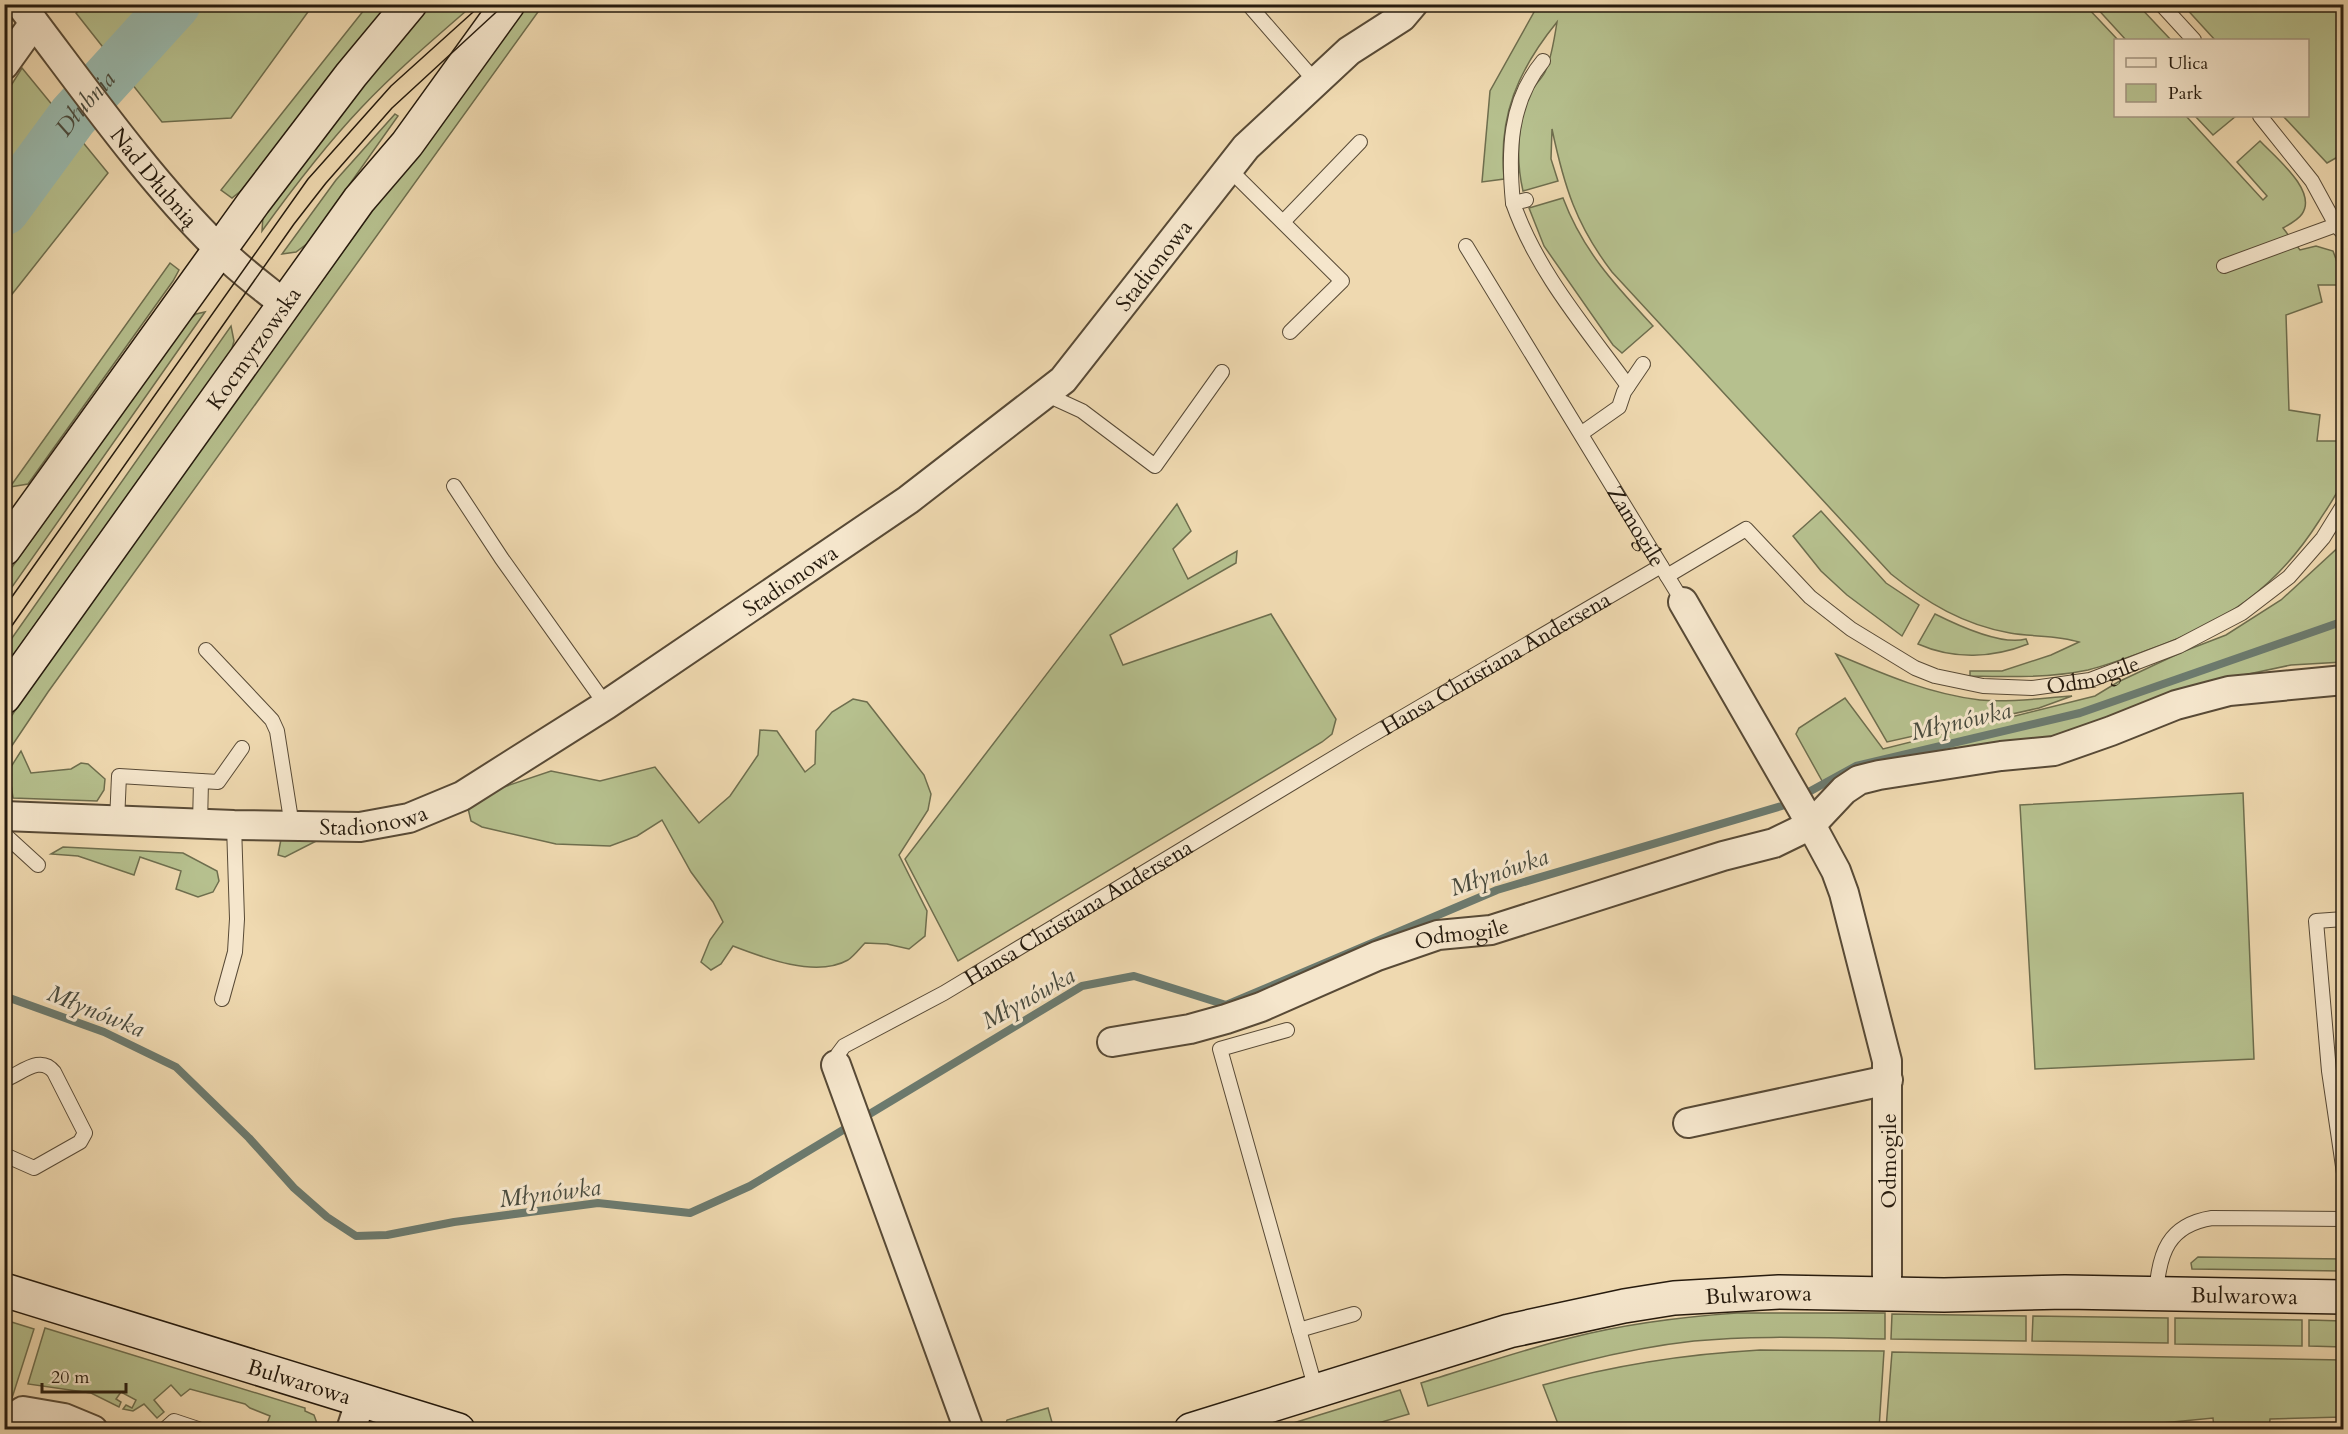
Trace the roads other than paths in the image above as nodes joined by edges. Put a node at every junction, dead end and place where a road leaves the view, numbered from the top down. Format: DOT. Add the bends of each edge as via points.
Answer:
graph roads {
  1 [pos="410,4"];
  2 [pos="508,4"];
  3 [pos="1248,4"];
  4 [pos="1413,4"];
  5 [pos="2161,4"];
  6 [pos="35,24"];
  7 [pos="2193,39"];
  8 [pos="1543,61"];
  9 [pos="4,65"];
  10 [pos="1316,82"];
  11 [pos="2261,117"];
  12 [pos="1359,142"];
  13 [pos="1228,169"];
  14 [pos="1283,222"];
  15 [pos="2340,229"];
  16 [pos="1466,246"];
  17 [pos="219,249"];
  18 [pos="2224,266"];
  19 [pos="284,304"];
  20 [pos="1290,332"];
  21 [pos="1643,364"];
  22 [pos="1222,372"];
  23 [pos="1628,387"];
  24 [pos="1045,394"];
  25 [pos="1582,433"];
  26 [pos="454,486"];
  27 [pos="2343,504"];
  28 [pos="4,549"];
  29 [pos="1664,571"];
  30 [pos="1683,602"];
  31 [pos="206,650"];
  32 [pos="2343,680"];
  33 [pos="4,697"];
  34 [pos="606,705"];
  35 [pos="242,748"];
  36 [pos="201,781"];
  37 [pos="4,816"];
  38 [pos="1807,818"];
  39 [pos="117,821"];
  40 [pos="200,824"];
  41 [pos="234,825"];
  42 [pos="292,826"];
  43 [pos="4,834"];
  44 [pos="38,865"];
  45 [pos="2343,919"];
  46 [pos="222,999"];
  47 [pos="1287,1030"];
  48 [pos="1112,1042"];
  49 [pos="836,1065"];
  50 [pos="2343,1070"];
  51 [pos="2329,1071"];
  52 [pos="4,1080"];
  53 [pos="1888,1080"];
  54 [pos="1688,1123"];
  55 [pos="4,1158"];
  56 [pos="2343,1173"];
  57 [pos="2343,1219"];
  58 [pos="4,1290"];
  59 [pos="1887,1294"];
  60 [pos="2156,1294"];
  61 [pos="2343,1297"];
  62 [pos="1354,1314"];
  63 [pos="1299,1330"];
  64 [pos="1316,1390"];
  65 [pos="356,1414"];
  66 [pos="4,1424"];
  67 [pos="93,1430"];
  68 [pos="164,1430"];
  69 [pos="201,1430"];
  70 [pos="458,1430"];
  71 [pos="969,1430"];
  72 [pos="1191,1430"];
  1 -- 17 [label="street"];
  2 -- 19 [label="street, Kocmyrzowska"];
  3 -- 10 [label="lane"];
  4 -- 10 [label="street, Stadionowa" via="1402,16 1349,51"];
  5 -- 7 [label="lane"];
  6 -- 9 [label="street"];
  6 -- 17 [label="street, Nad Dłubnią" via="138,156"];
  8 -- 23 [label="lane" via="1521,97 1509,153 1521,228 1538,259"];
  10 -- 13 [label="street, Stadionowa"];
  11 -- 15 [label="lane" via="2312,181"];
  12 -- 14 [label="lane"];
  13 -- 14 [label="lane"];
  13 -- 24 [label="street, Stadionowa" via="1063,380"];
  14 -- 20 [label="lane" via="1342,281"];
  15 -- 18 [label="lane"];
  16 -- 25 [label="lane, Zamogile"];
  17 -- 19 [label="street, Nad Dłubnią"];
  17 -- 28 [label="street"];
  19 -- 33 [label="street, Kocmyrzowska"];
  21 -- 23 [label="lane"];
  22 -- 24 [label="lane" via="1155,466 1082,411"];
  23 -- 25 [label="lane" via="1619,407"];
  24 -- 34 [label="street, Stadionowa" via="908,500"];
  25 -- 29 [label="lane, Zamogile"];
  26 -- 34 [label="lane"];
  27 -- 29 [label="lane, Odmogile" via="2323,538 2289,577 2242,613 2179,646 2090,680 2032,688 1983,686 1915,668 1851,629 1810,597 1746,529"];
  29 -- 30 [label="lane, Zamogile"];
  29 -- 49 [label="lane, Hansa Christiana Andersena" via="1360,742 944,993 844,1046"];
  30 -- 38 [label="street, Zamogile"];
  31 -- 42 [label="lane" via="272,720"];
  32 -- 38 [label="street, Odmogile" via="2229,691 2176,705 2054,751 1859,780"];
  34 -- 42 [label="street, Stadionowa" via="483,784 428,812 360,827"];
  35 -- 36 [label="lane" via="218,782"];
  36 -- 39 [label="lane" via="119,776"];
  36 -- 40 [label="lane"];
  37 -- 39 [label="street, Stadionowa"];
  38 -- 48 [label="street, Odmogile" via="1774,843 1491,930 1438,934 1226,1019"];
  38 -- 53 [label="street, Odmogile" via="1841,882 1884,1045"];
  39 -- 40 [label="street, Stadionowa"];
  40 -- 41 [label="street, Stadionowa"];
  41 -- 42 [label="street, Stadionowa"];
  41 -- 46 [label="lane" via="235,952"];
  43 -- 44 [label="lane"];
  45 -- 51 [label="lane" via="2316,921"];
  47 -- 63 [label="lane" via="1220,1049"];
  49 -- 71 [label="street, Hansa Christiana Andersena"];
  50 -- 51 [label="lane"];
  51 -- 56 [label="lane"];
  52 -- 55 [label="lane" via="38,1064 48,1065 86,1133 80,1142 34,1168"];
  53 -- 54 [label="street"];
  53 -- 59 [label="street, Odmogile"];
  57 -- 60 [label="lane" via="2194,1221 2171,1237 2157,1273"];
  58 -- 65 [label="street, Bulwarowa"];
  59 -- 60 [label="street, Bulwarowa"];
  59 -- 64 [label="street, Bulwarowa" via="1767,1292 1650,1301 1509,1331"];
  60 -- 61 [label="street, Bulwarowa"];
  62 -- 63 [label="lane"];
  63 -- 64 [label="lane"];
  64 -- 72 [label="street, Bulwarowa"];
  65 -- 70 [label="street, Bulwarowa"];
  66 -- 67 [label="street" via="23,1411 64,1418"];
  68 -- 69 [label="lane" via="174,1421"];
}
